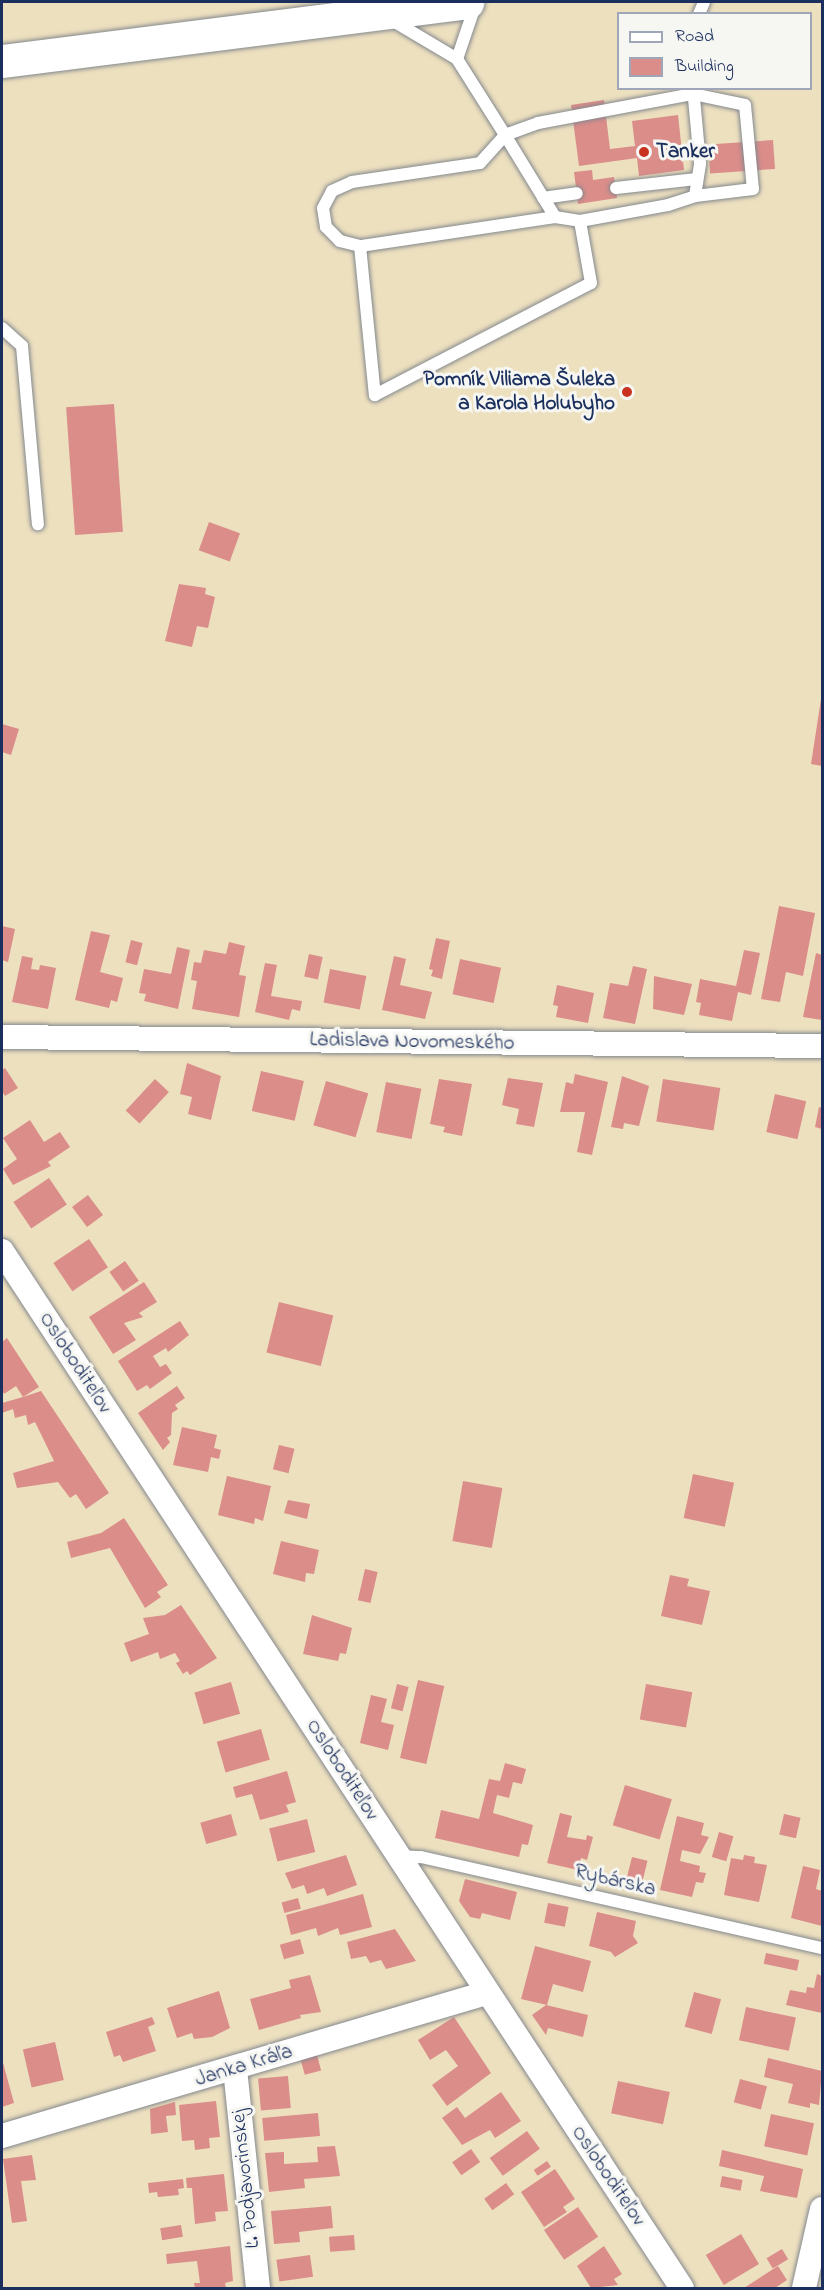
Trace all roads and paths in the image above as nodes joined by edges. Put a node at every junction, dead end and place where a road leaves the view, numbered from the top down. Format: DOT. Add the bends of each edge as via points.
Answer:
graph roads {
  1 [pos="467,2"];
  2 [pos="476,2"];
  3 [pos="379,12"];
  4 [pos="456,59"];
  5 [pos="2,61"];
  6 [pos="693,91"];
  7 [pos="505,135"];
  8 [pos="696,178"];
  9 [pos="616,188"];
  10 [pos="577,193"];
  11 [pos="695,196"];
  12 [pos="543,198"];
  13 [pos="555,217"];
  14 [pos="580,221"];
  15 [pos="360,246"];
  16 [pos="2,328"];
  17 [pos="38,524"];
  18 [pos="2,1037"];
  19 [pos="822,1047"];
  20 [pos="2,1251"];
  21 [pos="398,1856"];
  22 [pos="822,1948"];
  23 [pos="486,1992"];
  24 [pos="235,2068"];
  25 [pos="2,2136"];
  26 [pos="822,2209"];
  27 [pos="258,2289"];
  28 [pos="682,2289"];
  29 [pos="804,2289"];
  1 -- 3 [label="main road"];
  2 -- 4 [label="lane"];
  3 -- 4 [label="lane"];
  3 -- 5 [label="main road"];
  4 -- 7 [label="lane"];
  6 -- 7 [label="lane" via="538,123"];
  6 -- 8 [label="lane" via="700,163"];
  6 -- 11 [label="lane" via="745,105 753,189"];
  7 -- 12 [label="lane"];
  7 -- 15 [label="lane" via="480,163 352,182 332,191 323,208 326,228 340,241"];
  8 -- 9 [label="lane"];
  8 -- 11 [label="lane"];
  10 -- 12 [label="lane"];
  11 -- 14 [label="lane" via="618,217"];
  12 -- 13 [label="lane"];
  13 -- 14 [label="lane"];
  13 -- 15 [label="lane"];
  14 -- 15 [label="lane" via="591,283 375,395"];
  16 -- 17 [label="lane" via="22,346"];
  18 -- 19 [label="street, Ladislava Novomeského"];
  20 -- 21 [label="street, Osloboditeľov"];
  21 -- 22 [label="lane, Rybárska" via="421,1857"];
  21 -- 23 [label="street, Osloboditeľov"];
  23 -- 24 [label="street, Janka Kráľa"];
  23 -- 28 [label="street, Osloboditeľov"];
  24 -- 25 [label="street, Janka Kráľa"];
  24 -- 27 [label="street, Ľ. Podjavorinskej"];
  26 -- 29 [label="street"];
}
